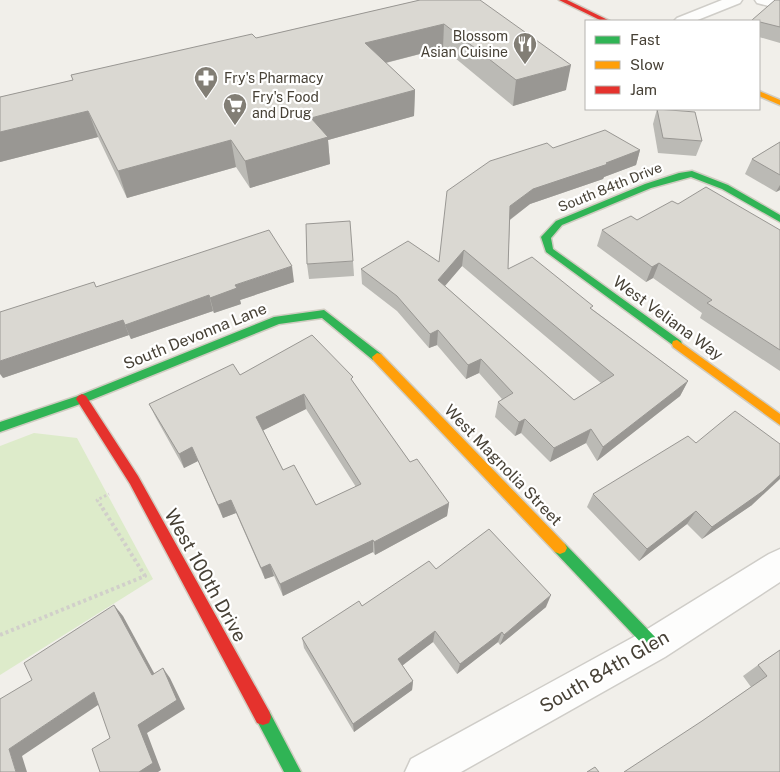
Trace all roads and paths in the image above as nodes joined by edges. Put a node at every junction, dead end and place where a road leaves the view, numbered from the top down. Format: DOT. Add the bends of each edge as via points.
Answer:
graph roads {
  1 [pos="562,0"];
  2 [pos="735,0"];
  3 [pos="762,0"];
  4 [pos="780,5"];
  5 [pos="605,20"];
  6 [pos="685,20"];
  7 [pos="760,93"];
  8 [pos="780,103"];
  9 [pos="780,219"];
  10 [pos="546,237"];
  11 [pos="324,314"];
  12 [pos="82,399"];
  13 [pos="780,420"];
  14 [pos="0,427"];
  15 [pos="134,480"];
  16 [pos="780,564"];
  17 [pos="0,635"];
  18 [pos="653,645"];
  19 [pos="293,772"];
  20 [pos="424,772"];
  1 -- 5 [label="street"];
  2 -- 6 [label="street"];
  3 -- 4 [label="street"];
  7 -- 8 [label="street"];
  9 -- 10 [label="street, South 84th Drive" via="717,183 691,174 670,179 559,223"];
  10 -- 13 [label="street, West Veliana Way" via="549,250"];
  11 -- 12 [label="street, South Devonna Lane" via="278,320"];
  11 -- 18 [label="street, West Magnolia Street" via="371,351"];
  12 -- 14 [label="street, South Devonna Lane"];
  12 -- 15 [label="street, West 100th Drive"];
  15 -- 17 [label="path" via="97,500 145,576"];
  15 -- 19 [label="street, West 100th Drive"];
  16 -- 18 [label="street, South 84th Glen"];
  18 -- 20 [label="street, South 84th Glen"];
}
